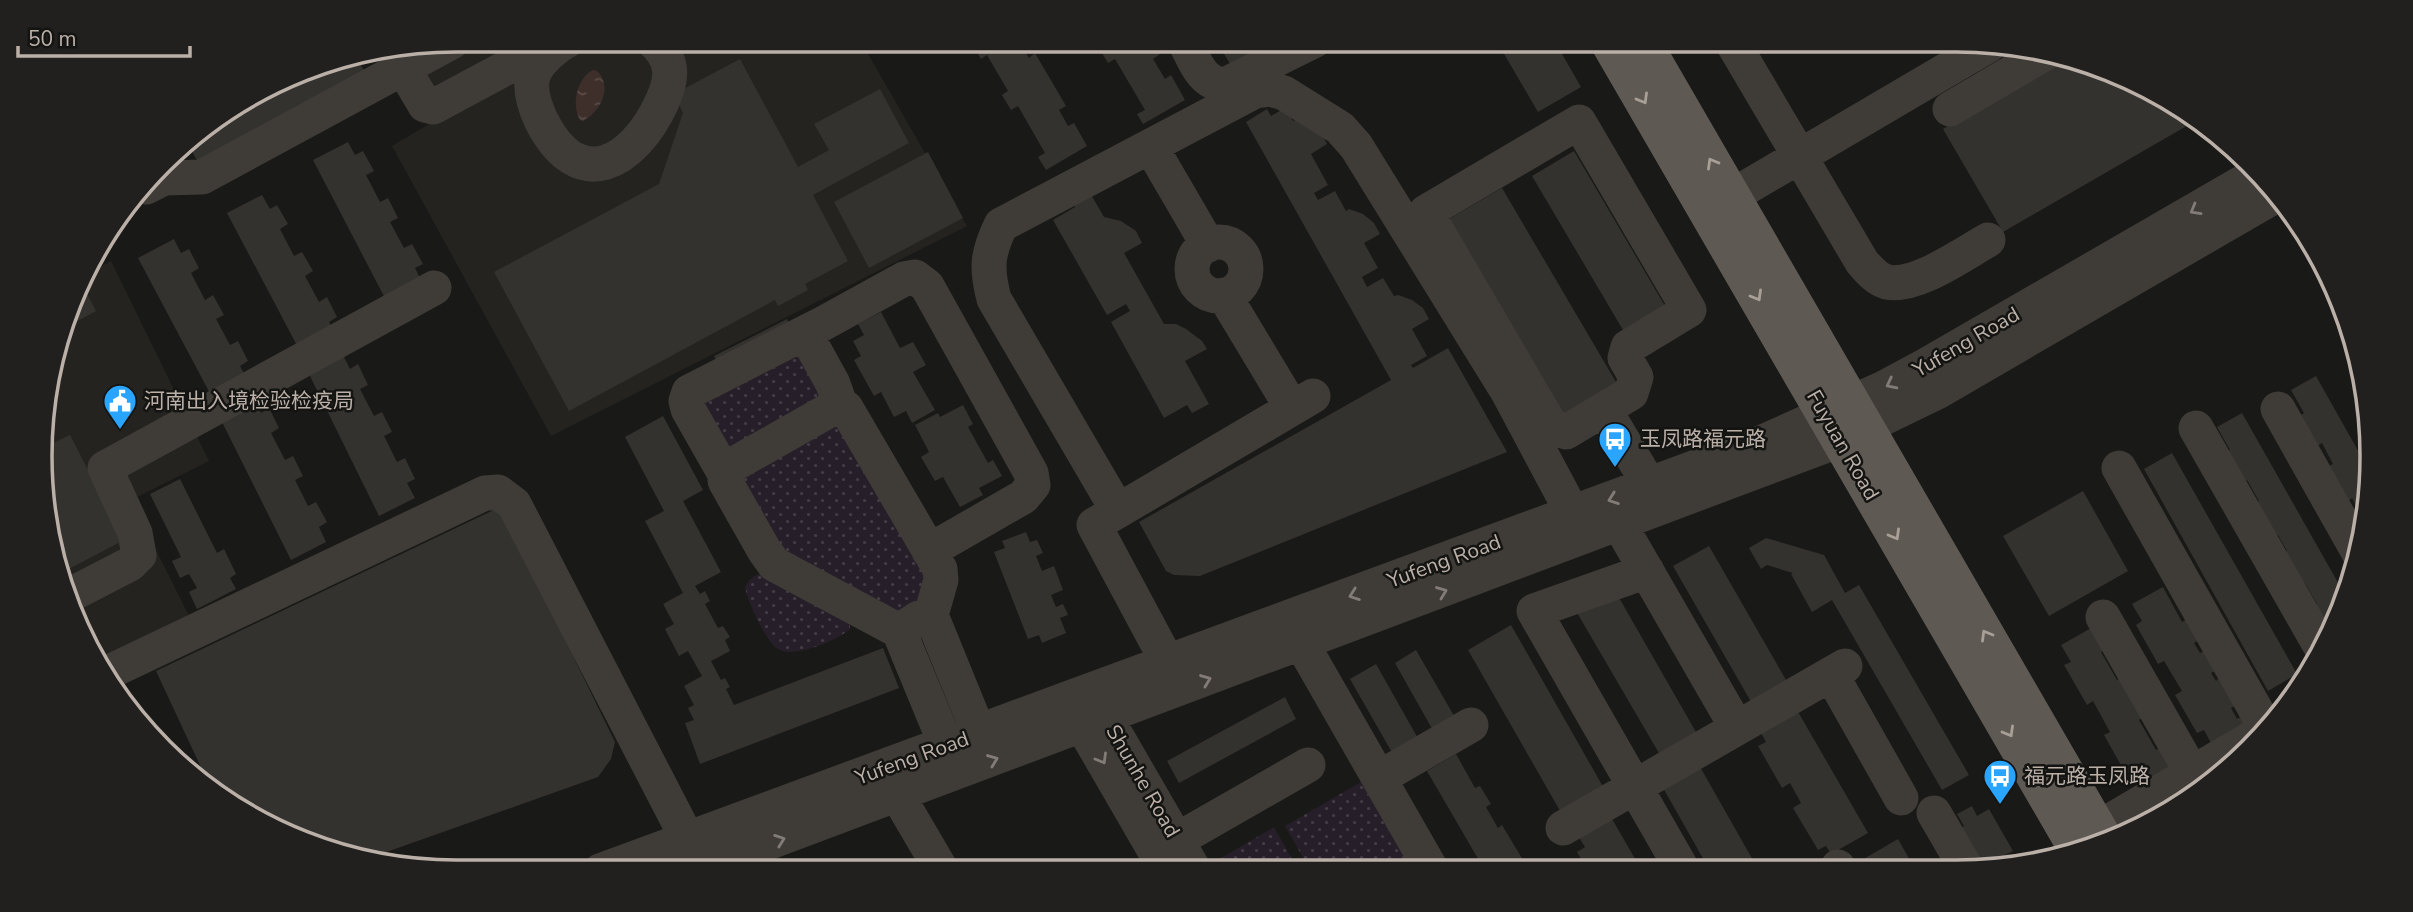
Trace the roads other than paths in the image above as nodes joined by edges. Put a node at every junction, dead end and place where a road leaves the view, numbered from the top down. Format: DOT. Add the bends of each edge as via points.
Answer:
graph roads {
  1 [pos="431,53"];
  2 [pos="544,53"];
  3 [pos="552,53"];
  4 [pos="664,53"];
  5 [pos="1191,53"];
  6 [pos="1289,53"];
  7 [pos="1616,53"];
  8 [pos="1648,53"];
  9 [pos="1739,53"];
  10 [pos="1974,53"];
  11 [pos="2035,60"];
  12 [pos="403,68"];
  13 [pos="1950,109"];
  14 [pos="1151,147"];
  15 [pos="1800,156"];
  16 [pos="164,178"];
  17 [pos="2249,179"];
  18 [pos="1731,196"];
  19 [pos="2268,200"];
  20 [pos="1988,240"];
  21 [pos="434,288"];
  22 [pos="805,333"];
  23 [pos="840,404"];
  24 [pos="1604,409"];
  25 [pos="2277,409"];
  26 [pos="1845,421"];
  27 [pos="2196,428"];
  28 [pos="2119,468"];
  29 [pos="725,474"];
  30 [pos="1650,486"];
  31 [pos="1118,510"];
  32 [pos="1573,514"];
  33 [pos="1620,525"];
  34 [pos="2352,540"];
  35 [pos="929,551"];
  36 [pos="1647,571"];
  37 [pos="76,592"];
  38 [pos="931,615"];
  39 [pos="2103,617"];
  40 [pos="899,631"];
  41 [pos="2316,639"];
  42 [pos="1302,644"];
  43 [pos="1168,663"];
  44 [pos="114,670"];
  45 [pos="1087,709"];
  46 [pos="2261,721"];
  47 [pos="1471,725"];
  48 [pos="1737,728"];
  49 [pos="979,733"];
  50 [pos="946,745"];
  51 [pos="2237,746"];
  52 [pos="1308,765"];
  53 [pos="2192,773"];
  54 [pos="1379,778"];
  55 [pos="1635,787"];
  56 [pos="898,796"];
  57 [pos="1901,798"];
  58 [pos="1934,813"];
  59 [pos="1563,828"];
  60 [pos="2109,830"];
  61 [pos="2092,836"];
  62 [pos="690,855"];
  63 [pos="1171,855"];
  64 [pos="664,860"];
  65 [pos="936,860"];
  66 [pos="1427,860"];
  67 [pos="1677,860"];
  68 [pos="1961,860"];
  1 -- 12 [label="street"];
  2 -- 12 [label="street" via="429,108"];
  3 -- 4 [label="street" via="534,74 536,110 561,150 581,164 596,165 632,145 655,119 668,89 670,65"];
  5 -- 6 [label="street" via="1214,85 1224,85"];
  7 -- 26 [label="main road, Fuyuan Road, one-way"];
  18 -- 8 [label="main road, Fuyuan Road, one-way"];
  9 -- 15 [label="street"];
  10 -- 15 [label="street"];
  11 -- 13 [label="street"];
  12 -- 16 [label="street" via="202,177"];
  14 -- 31 [label="street" via="1001,225 989,253 995,299"];
  14 -- 31 [label="street" via="1208,245 1193,260 1193,276 1210,295 1224,295 1303,402"];
  14 -- 32 [label="street" via="1255,92 1270,89 1340,128 1356,146 1508,392"];
  15 -- 18 [label="street"];
  15 -- 20 [label="street" via="1874,276 1900,283 1916,279"];
  17 -- 26 [label="street, Yufeng Road, one-way" via="1925,366"];
  18 -- 26 [label="main road, Fuyuan Road"];
  19 -- 26 [label="street, Yufeng Road" via="1937,392"];
  21 -- 37 [label="street" via="105,468 135,533 139,555"];
  22 -- 23 [label="street"];
  22 -- 29 [label="street" via="689,392 688,410"];
  22 -- 35 [label="street" via="904,279 915,277 927,286 1031,473 1033,485 1023,497"];
  23 -- 29 [label="street" via="729,467"];
  23 -- 35 [label="street"];
  24 -- 24 [label="street" via="1566,432 1551,426 1426,212 1579,122 1689,310 1628,347 1625,358 1636,377 1631,393"];
  24 -- 30 [label="street"];
  25 -- 34 [label="street"];
  26 -- 30 [label="street, Yufeng Road" via="1756,445"];
  26 -- 33 [label="street, Yufeng Road"];
  26 -- 61 [label="main road, Fuyuan Road"];
  27 -- 41 [label="street"];
  28 -- 46 [label="street"];
  29 -- 40 [label="street" via="774,564"];
  30 -- 32 [label="street, Yufeng Road, one-way"];
  31 -- 43 [label="street" via="1094,525"];
  32 -- 43 [label="street, Yufeng Road, one-way"];
  33 -- 36 [label="street"];
  42 -- 33 [label="street, Yufeng Road, one-way"];
  35 -- 38 [label="street" via="941,580"];
  36 -- 48 [label="street"];
  36 -- 55 [label="street" via="1534,611"];
  38 -- 40 [label="street"];
  38 -- 49 [label="street"];
  39 -- 53 [label="street"];
  40 -- 50 [label="street"];
  45 -- 42 [label="street, Yufeng Road, one-way"];
  42 -- 54 [label="street"];
  43 -- 45 [label="street, Yufeng Road"];
  44 -- 62 [label="street" via="485,493 498,492 514,504"];
  45 -- 49 [label="street, Yufeng Road"];
  56 -- 45 [label="street, Yufeng Road, one-way"];
  45 -- 63 [label="street, Shunhe Road"];
  47 -- 54 [label="street"];
  48 -- 55 [label="street"];
  48 -- 57 [label="street" via="1838,670"];
  49 -- 50 [label="street, Yufeng Road"];
  50 -- 62 [label="street, Yufeng Road"];
  51 -- 53 [label="street"];
  52 -- 63 [label="street"];
  53 -- 60 [label="street"];
  54 -- 66 [label="street"];
  55 -- 59 [label="street"];
  55 -- 67 [label="street"];
  62 -- 56 [label="street, Yufeng Road, one-way"];
  56 -- 65 [label="street"];
  58 -- 68 [label="street"];
  62 -- 64 [label="street, Yufeng Road"];
}
